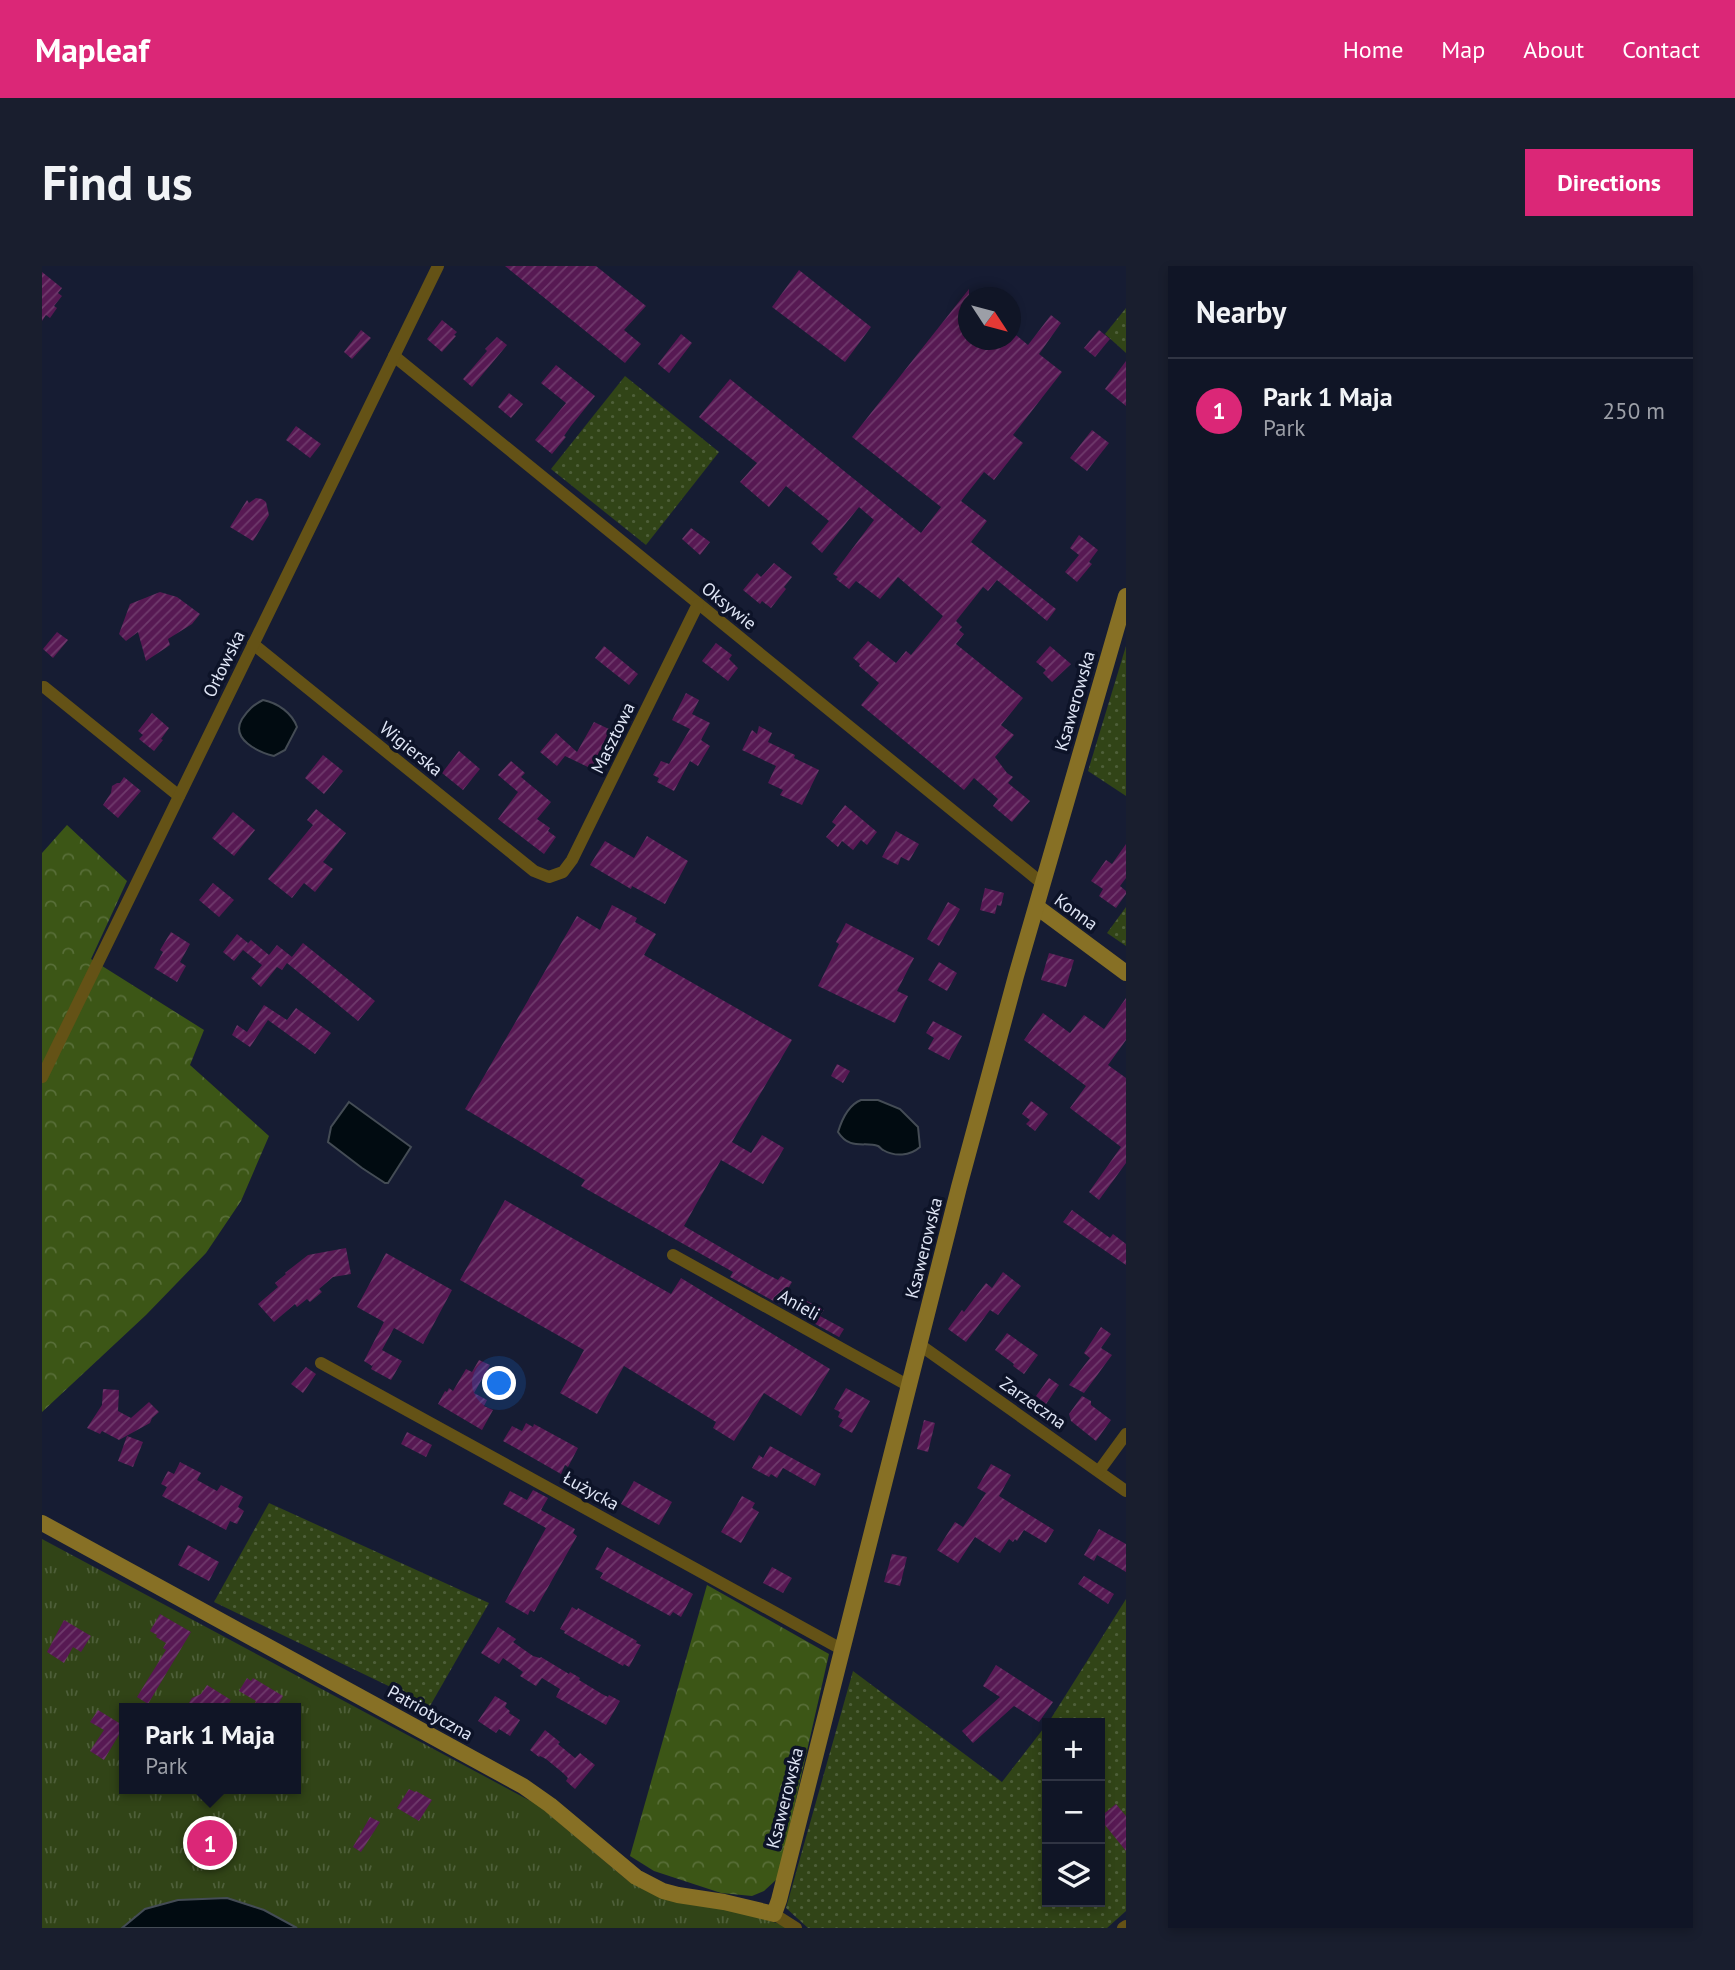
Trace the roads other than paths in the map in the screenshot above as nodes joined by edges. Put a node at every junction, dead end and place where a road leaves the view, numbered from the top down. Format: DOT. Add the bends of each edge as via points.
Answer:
graph roads {
  1 [pos="438,266"];
  2 [pos="394,356"];
  3 [pos="1126,596"];
  4 [pos="698,604"];
  5 [pos="253,644"];
  6 [pos="44,687"];
  7 [pos="179,796"];
  8 [pos="549,877"];
  9 [pos="1043,884"];
  10 [pos="1037,907"];
  11 [pos="1126,973"];
  12 [pos="42,1077"];
  13 [pos="673,1255"];
  14 [pos="920,1345"];
  15 [pos="321,1363"];
  16 [pos="909,1386"];
  17 [pos="1126,1434"];
  18 [pos="1099,1471"];
  19 [pos="1126,1491"];
  20 [pos="42,1523"];
  21 [pos="843,1650"];
  22 [pos="774,1914"];
  23 [pos="796,1928"];
  1 -- 2 [label="street, Orłowska"];
  2 -- 4 [label="street, Oksywie"];
  2 -- 5 [label="street, Orłowska"];
  3 -- 9 [label="street, Ksawerowska"];
  4 -- 8 [label="street, Masztowa" via="572,860 564,872"];
  4 -- 9 [label="street, Oksywie"];
  5 -- 7 [label="street, Orłowska"];
  5 -- 8 [label="street, Wigierska" via="534,871"];
  6 -- 7 [label="street"];
  7 -- 12 [label="street, Orłowska"];
  9 -- 10 [label="street, Ksawerowska"];
  10 -- 11 [label="street, Konna"];
  10 -- 14 [label="street, Ksawerowska"];
  13 -- 16 [label="street, Anieli"];
  14 -- 16 [label="street, Ksawerowska"];
  14 -- 18 [label="street, Zarzeczna"];
  15 -- 21 [label="street, Łużycka"];
  16 -- 21 [label="street, Ksawerowska"];
  17 -- 18 [label="street"];
  18 -- 19 [label="street, Zarzeczna"];
  20 -- 22 [label="street, Patriotyczna" via="523,1786 647,1883 678,1895"];
  21 -- 22 [label="street, Ksawerowska"];
  22 -- 23 [label="street, Patriotyczna"];
}
